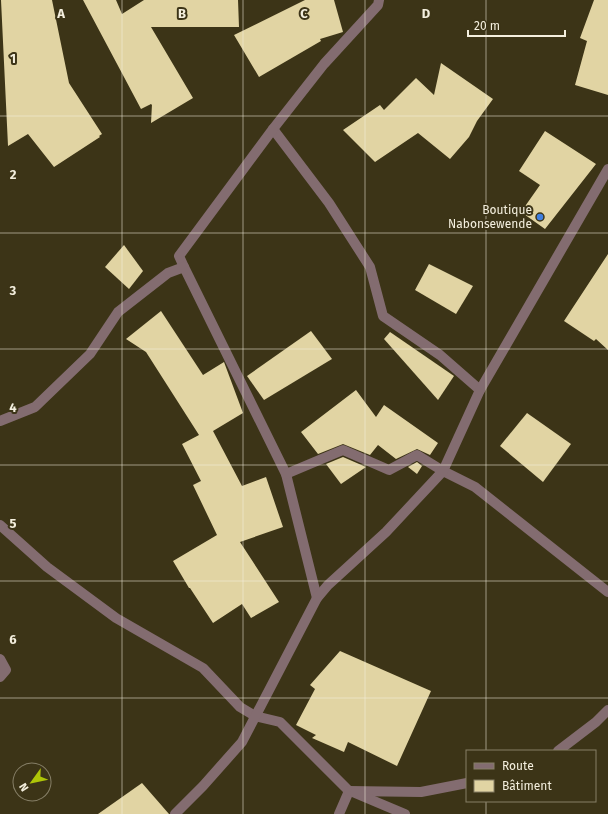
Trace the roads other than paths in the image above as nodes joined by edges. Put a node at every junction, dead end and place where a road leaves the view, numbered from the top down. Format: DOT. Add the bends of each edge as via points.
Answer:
graph roads {
  1 [pos="379,0"];
  2 [pos="273,128"];
  3 [pos="608,168"];
  4 [pos="184,267"];
  5 [pos="480,390"];
  6 [pos="0,421"];
  7 [pos="443,471"];
  8 [pos="286,474"];
  9 [pos="0,525"];
  10 [pos="608,592"];
  11 [pos="317,598"];
  12 [pos="0,659"];
  13 [pos="0,677"];
  14 [pos="608,710"];
  15 [pos="255,716"];
  16 [pos="559,750"];
  17 [pos="466,783"];
  18 [pos="349,791"];
  19 [pos="175,814"];
  20 [pos="339,814"];
  21 [pos="405,814"];
  1 -- 2 [label="street" via="378,5 324,64"];
  2 -- 4 [label="street" via="179,256"];
  2 -- 5 [label="street" via="329,203 370,267 383,316 440,355"];
  3 -- 5 [label="street"];
  4 -- 6 [label="street" via="168,273 118,312 90,354 35,407"];
  4 -- 8 [label="street"];
  5 -- 7 [label="street"];
  7 -- 8 [label="street" via="417,455 389,470 343,450"];
  7 -- 10 [label="street" via="475,487"];
  7 -- 11 [label="street" via="386,532"];
  8 -- 11 [label="street"];
  9 -- 15 [label="street" via="47,567 116,618 203,668 240,707"];
  11 -- 15 [label="street"];
  12 -- 13 [label="street" via="6,670"];
  14 -- 16 [label="street"];
  15 -- 18 [label="street" via="280,722"];
  15 -- 19 [label="street" via="242,742"];
  17 -- 18 [label="street" via="421,792"];
  18 -- 20 [label="street"];
  18 -- 21 [label="street"];
}
